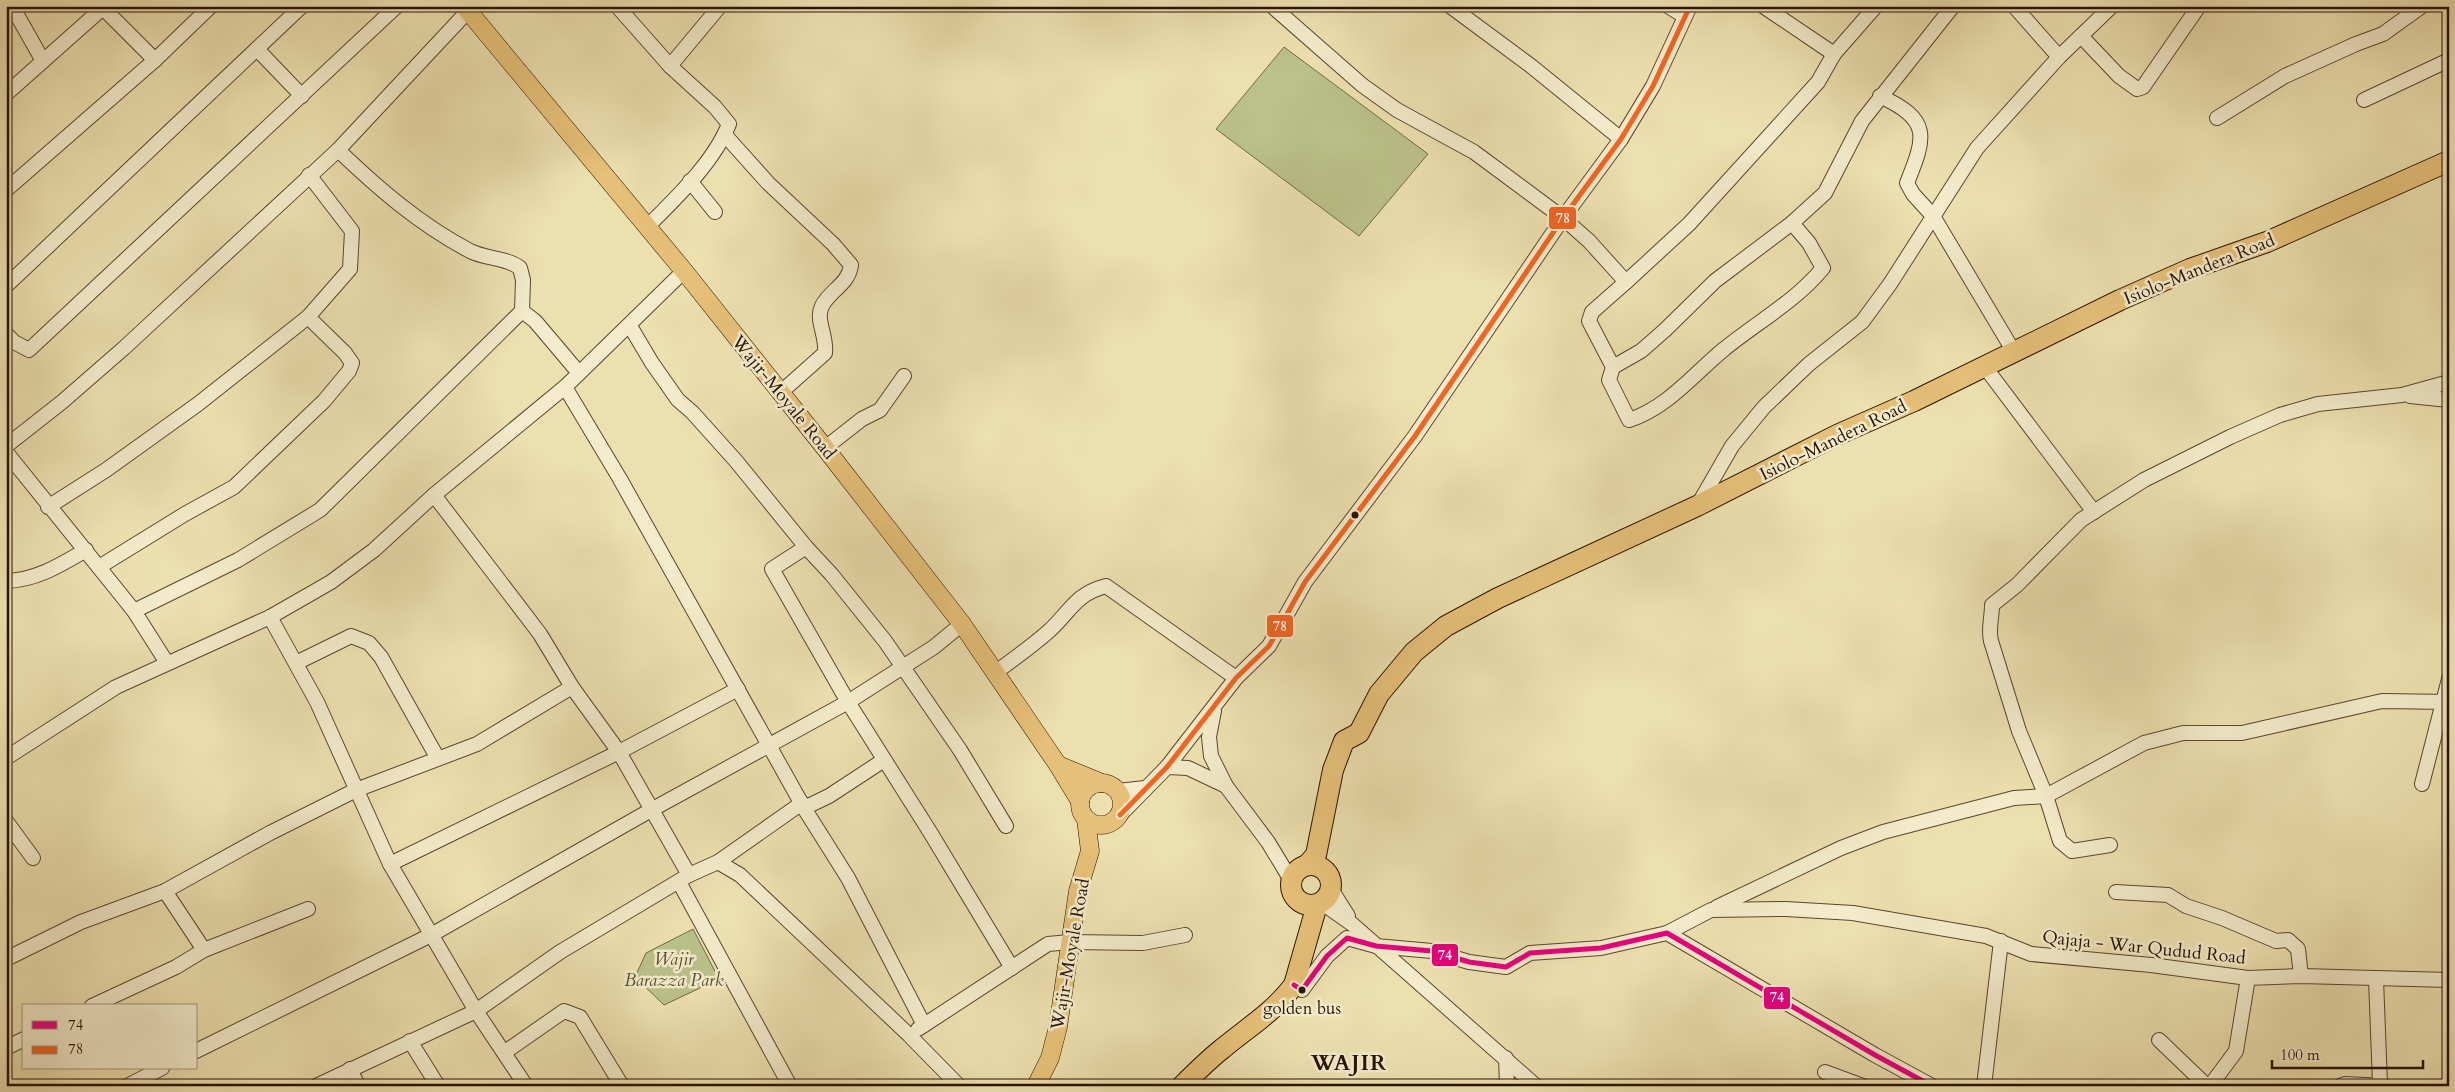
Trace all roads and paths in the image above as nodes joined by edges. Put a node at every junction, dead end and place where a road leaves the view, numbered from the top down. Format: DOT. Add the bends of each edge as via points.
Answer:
graph roads {
  1 [pos="16,6"];
  2 [pos="211,6"];
  3 [pos="302,6"];
  4 [pos="397,6"];
  5 [pos="618,6"];
  6 [pos="720,6"];
  7 [pos="1272,6"];
  8 [pos="1450,6"];
  9 [pos="1668,6"];
  10 [pos="1762,6"];
  11 [pos="1876,6"];
  12 [pos="1953,6"];
  13 [pos="2014,6"];
  14 [pos="2112,6"];
  15 [pos="2199,6"];
  16 [pos="2422,6"];
  17 [pos="104,7"];
  18 [pos="466,9"];
  19 [pos="1687,11"];
  20 [pos="2081,36"];
  21 [pos="257,49"];
  22 [pos="1834,54"];
  23 [pos="2060,57"];
  24 [pos="43,60"];
  25 [pos="155,60"];
  26 [pos="2449,60"];
  27 [pos="670,66"];
  28 [pos="6,94"];
  29 [pos="302,96"];
  30 [pos="1880,96"];
  31 [pos="2364,100"];
  32 [pos="2217,118"];
  33 [pos="725,135"];
  34 [pos="1621,139"];
  35 [pos="338,150"];
  36 [pos="2449,161"];
  37 [pos="309,175"];
  38 [pos="690,181"];
  39 [pos="6,190"];
  40 [pos="715,212"];
  41 [pos="1933,216"];
  42 [pos="1563,218"];
  43 [pos="1792,223"];
  44 [pos="647,227"];
  45 [pos="684,271"];
  46 [pos="1626,282"];
  47 [pos="6,286"];
  48 [pos="522,311"];
  49 [pos="308,317"];
  50 [pos="630,326"];
  51 [pos="6,334"];
  52 [pos="2014,352"];
  53 [pos="1613,367"];
  54 [pos="1985,367"];
  55 [pos="579,373"];
  56 [pos="904,376"];
  57 [pos="2449,382"];
  58 [pos="565,387"];
  59 [pos="780,393"];
  60 [pos="2402,395"];
  61 [pos="2449,400"];
  62 [pos="6,446"];
  63 [pos="825,448"];
  64 [pos="6,452"];
  65 [pos="434,495"];
  66 [pos="1697,506"];
  67 [pos="48,507"];
  68 [pos="2094,512"];
  69 [pos="806,547"];
  70 [pos="86,550"];
  71 [pos="99,567"];
  72 [pos="6,581"];
  73 [pos="134,611"];
  74 [pos="270,617"];
  75 [pos="962,624"];
  76 [pos="167,663"];
  77 [pos="296,663"];
  78 [pos="903,668"];
  79 [pos="996,672"];
  80 [pos="1236,678"];
  81 [pos="2449,679"];
  82 [pos="572,687"];
  83 [pos="738,689"];
  84 [pos="2446,701"];
  85 [pos="848,702"];
  86 [pos="1215,708"];
  87 [pos="770,745"];
  88 [pos="619,752"];
  89 [pos="437,757"];
  90 [pos="6,758"];
  91 [pos="884,760"];
  92 [pos="1058,765"];
  93 [pos="1167,768"];
  94 [pos="1102,783"];
  95 [pos="2422,784"];
  96 [pos="1226,786"];
  97 [pos="1145,788"];
  98 [pos="356,790"];
  99 [pos="1118,791"];
  100 [pos="2046,796"];
  101 [pos="1080,801"];
  102 [pos="803,806"];
  103 [pos="651,810"];
  104 [pos="1086,819"];
  105 [pos="1114,819"];
  106 [pos="6,821"];
  107 [pos="1006,826"];
  108 [pos="1322,829"];
  109 [pos="2110,845"];
  110 [pos="1090,850"];
  111 [pos="33,858"];
  112 [pos="718,862"];
  113 [pos="390,864"];
  114 [pos="1299,877"];
  115 [pos="684,879"];
  116 [pos="165,891"];
  117 [pos="1324,892"];
  118 [pos="2116,892"];
  119 [pos="308,909"];
  120 [pos="1711,910"];
  121 [pos="1667,933"];
  122 [pos="431,935"];
  123 [pos="1185,935"];
  124 [pos="1306,938"];
  125 [pos="2001,941"];
  126 [pos="1070,942"];
  127 [pos="1376,946"];
  128 [pos="204,950"];
  129 [pos="6,960"];
  130 [pos="1012,968"];
  131 [pos="2301,976"];
  132 [pos="2248,978"];
  133 [pos="2376,979"];
  134 [pos="2449,980"];
  135 [pos="1294,985"];
  136 [pos="96,1004"];
  137 [pos="476,1011"];
  138 [pos="924,1025"];
  139 [pos="909,1035"];
  140 [pos="2159,1040"];
  141 [pos="22,1041"];
  142 [pos="410,1041"];
  143 [pos="6,1048"];
  144 [pos="198,1050"];
  145 [pos="505,1052"];
  146 [pos="1506,1058"];
  147 [pos="350,1069"];
  148 [pos="158,1070"];
  149 [pos="1825,1072"];
  150 [pos="2382,1085"];
  151 [pos="127,1086"];
  152 [pos="316,1086"];
  153 [pos="358,1086"];
  154 [pos="438,1086"];
  155 [pos="526,1086"];
  156 [pos="622,1086"];
  157 [pos="790,1086"];
  158 [pos="959,1086"];
  159 [pos="1036,1086"];
  160 [pos="1182,1086"];
  161 [pos="1507,1086"];
  162 [pos="1536,1086"];
  163 [pos="1863,1086"];
  164 [pos="1932,1086"];
  165 [pos="1984,1086"];
  166 [pos="2209,1086"];
  167 [pos="2340,1086"];
  1 -- 24 [label="street" via="17,15"];
  2 -- 25 [label="street"];
  3 -- 21 [label="street"];
  4 -- 29 [label="street"];
  5 -- 27 [label="street"];
  6 -- 27 [label="street"];
  7 -- 42 [label="street" via="1397,110 1474,152"];
  8 -- 34 [label="street" via="1532,66"];
  9 -- 19 [label="street"];
  10 -- 22 [label="street"];
  11 -- 22 [label="street"];
  12 -- 30 [label="street"];
  13 -- 23 [label="street"];
  14 -- 20 [label="street"];
  15 -- 20 [label="street" via="2143,87 2137,89 2113,70"];
  16 -- 32 [label="street" via="2383,34 2285,76"];
  17 -- 24 [label="street"];
  17 -- 25 [label="street"];
  18 -- 35 [label="street"];
  18 -- 44 [label="main road, Wajir-Moyale Road"];
  19 -- 34 [label="street" via="1653,86"];
  20 -- 23 [label="street"];
  21 -- 29 [label="street"];
  21 -- 47 [label="street"];
  22 -- 46 [label="street" via="1818,82 1690,224"];
  23 -- 41 [label="street" via="1977,148"];
  24 -- 28 [label="street"];
  25 -- 39 [label="street"];
  26 -- 31 [label="street"];
  27 -- 33 [label="street" via="729,124"];
  29 -- 51 [label="street" via="29,350"];
  30 -- 41 [label="street" via="1900,105 1921,128 1921,144 1907,183 1912,194"];
  30 -- 43 [label="street" via="1862,121 1825,194"];
  33 -- 38 [label="street"];
  33 -- 59 [label="street" via="768,183 851,265 850,275 822,307 819,316 826,335 825,352"];
  34 -- 42 [label="street"];
  35 -- 37 [label="street"];
  35 -- 48 [label="street" via="384,194 427,226 480,255 518,266 523,272"];
  36 -- 52 [label="highway, Isiolo-Mandera Road" via="2267,242 2190,269"];
  37 -- 49 [label="street" via="352,231 352,255 350,269"];
  37 -- 62 [label="street" via="124,348"];
  38 -- 40 [label="street"];
  38 -- 44 [label="street"];
  41 -- 52 [label="street"];
  41 -- 66 [label="street" via="1862,322 1809,364 1764,407 1732,446"];
  42 -- 46 [label="street"];
  42 -- 80 [label="street" via="1415,436 1305,582 1269,646"];
  43 -- 53 [label="street" via="1710,286 1641,350"];
  43 -- 53 [label="street" via="1809,243 1823,268 1785,305 1723,350 1680,390 1629,420 1609,380"];
  44 -- 45 [label="main road, Wajir-Moyale Road"];
  45 -- 50 [label="street"];
  45 -- 59 [label="main road, Wajir-Moyale Road"];
  46 -- 53 [label="street" via="1592,312 1589,321"];
  48 -- 55 [label="street" via="535,321"];
  48 -- 73 [label="street" via="320,510 238,560"];
  49 -- 67 [label="street" via="198,404"];
  49 -- 71 [label="street" via="352,363 324,401 234,487"];
  50 -- 55 [label="street"];
  50 -- 69 [label="street" via="678,400 736,461"];
  52 -- 54 [label="highway, Isiolo-Mandera Road"];
  54 -- 66 [label="highway, Isiolo-Mandera Road" via="1837,435"];
  54 -- 68 [label="street"];
  55 -- 58 [label="street"];
  56 -- 63 [label="street" via="880,410 862,419"];
  57 -- 60 [label="street"];
  58 -- 65 [label="street"];
  58 -- 83 [label="street"];
  59 -- 63 [label="main road, Wajir-Moyale Road"];
  60 -- 61 [label="street"];
  60 -- 68 [label="street" via="2318,404 2280,415 2144,480"];
  63 -- 75 [label="main road, Wajir-Moyale Road"];
  64 -- 67 [label="street"];
  65 -- 74 [label="street" via="374,550 331,582"];
  65 -- 82 [label="street" via="540,634"];
  66 -- 108 [label="highway, Isiolo-Mandera Road" via="1498,598 1431,637 1378,694 1359,733 1344,741 1333,770"];
  67 -- 70 [label="street"];
  68 -- 100 [label="street" via="2081,520 1992,605 1988,631 2019,731"];
  69 -- 78 [label="street" via="832,575"];
  69 -- 85 [label="street" via="772,569"];
  70 -- 71 [label="street"];
  70 -- 72 [label="street" via="49,572"];
  71 -- 73 [label="street"];
  73 -- 76 [label="street"];
  74 -- 76 [label="street"];
  74 -- 77 [label="street"];
  75 -- 78 [label="street"];
  75 -- 79 [label="main road, Wajir-Moyale Road"];
  76 -- 90 [label="street" via="116,687"];
  77 -- 89 [label="street" via="352,636 369,643 381,657"];
  77 -- 98 [label="street"];
  78 -- 85 [label="street"];
  78 -- 107 [label="street" via="960,750"];
  79 -- 80 [label="street" via="1036,642 1082,597 1106,586"];
  79 -- 92 [label="main road, Wajir-Moyale Road"];
  80 -- 86 [label="street"];
  81 -- 84 [label="street"];
  82 -- 88 [label="street"];
  82 -- 89 [label="street" via="477,744"];
  83 -- 87 [label="street"];
  83 -- 88 [label="street"];
  84 -- 95 [label="street"];
  84 -- 100 [label="street" via="2382,701 2242,733 2183,732 2144,743"];
  85 -- 87 [label="street"];
  85 -- 91 [label="street"];
  86 -- 93 [label="street"];
  86 -- 96 [label="street" via="1208,737 1211,756"];
  87 -- 102 [label="street"];
  87 -- 103 [label="street"];
  88 -- 103 [label="street"];
  88 -- 113 [label="street"];
  89 -- 98 [label="street"];
  91 -- 102 [label="street" via="829,796"];
  91 -- 130 [label="street"];
  92 -- 94 [label="main road"];
  92 -- 101 [label="main road, Wajir-Moyale Road"];
  93 -- 96 [label="street" via="1188,768"];
  93 -- 97 [label="street"];
  94 -- 99 [label="main road"];
  94 -- 101 [label="main road" via="1089,787"];
  96 -- 114 [label="street"];
  97 -- 99 [label="street"];
  97 -- 105 [label="street"];
  98 -- 113 [label="street"];
  98 -- 116 [label="street"];
  99 -- 105 [label="main road" via="1122,807"];
  100 -- 109 [label="street" via="2064,847 2072,850"];
  100 -- 120 [label="street" via="2014,798 1884,832 1841,848"];
  101 -- 104 [label="main road"];
  102 -- 112 [label="street"];
  102 -- 138 [label="street" via="848,878"];
  103 -- 115 [label="street"];
  103 -- 122 [label="street"];
  104 -- 105 [label="main road" via="1093,824"];
  104 -- 110 [label="main road, Wajir-Moyale Road"];
  105 -- 110 [label="main road"];
  106 -- 111 [label="street"];
  108 -- 114 [label="highway, Isiolo-Mandera Road" via="1316,855"];
  108 -- 117 [label="highway, Isiolo-Mandera Road" via="1328,856"];
  110 -- 126 [label="main road, Wajir-Moyale Road" via="1078,891"];
  112 -- 115 [label="street"];
  112 -- 139 [label="street" via="740,875"];
  113 -- 122 [label="street"];
  114 -- 117 [label="highway" via="1318,866"];
  114 -- 117 [label="highway" via="1305,905"];
  114 -- 124 [label="highway, Isiolo-Mandera Road"];
  115 -- 137 [label="street" via="560,952"];
  115 -- 157 [label="street"];
  116 -- 128 [label="street"];
  116 -- 129 [label="street" via="81,922"];
  117 -- 124 [label="highway, Isiolo-Mandera Road"];
  117 -- 127 [label="street"];
  118 -- 131 [label="street" via="2168,895 2186,906 2276,941 2288,940 2298,949"];
  119 -- 128 [label="street"];
  120 -- 121 [label="street, Qajaja - War Qudud Road"];
  120 -- 125 [label="street, Qajaja - War Qudud Road" via="1786,909 1853,914"];
  121 -- 127 [label="street, Qajaja - War Qudud Road" via="1600,948 1530,953 1506,967 1469,962 1432,951"];
  121 -- 164 [label="street"];
  122 -- 137 [label="street"];
  122 -- 144 [label="street"];
  123 -- 126 [label="street" via="1143,942"];
  124 -- 135 [label="highway, Isiolo-Mandera Road"];
  125 -- 132 [label="street, Qajaja - War Qudud Road" via="2031,954"];
  125 -- 165 [label="street"];
  126 -- 130 [label="street" via="1048,944"];
  126 -- 159 [label="main road, Wajir-Moyale Road" via="1058,1027 1050,1058"];
  127 -- 135 [label="street, Qajaja - War Qudud Road" via="1347,938 1327,956 1302,990"];
  127 -- 146 [label="street"];
  128 -- 136 [label="street" via="176,967"];
  130 -- 138 [label="street"];
  131 -- 132 [label="street, Qajaja - War Qudud Road"];
  131 -- 133 [label="street, Qajaja - War Qudud Road"];
  132 -- 166 [label="street" via="2236,1051"];
  133 -- 134 [label="street, Qajaja - War Qudud Road"];
  133 -- 150 [label="street"];
  135 -- 160 [label="highway, Isiolo-Mandera Road" via="1266,1015 1221,1049"];
  137 -- 142 [label="street"];
  137 -- 145 [label="street"];
  138 -- 139 [label="street"];
  139 -- 158 [label="street"];
  140 -- 166 [label="street"];
  141 -- 143 [label="street"];
  142 -- 147 [label="street"];
  142 -- 154 [label="street"];
  145 -- 155 [label="street"];
  145 -- 156 [label="street" via="564,1011 580,1017"];
  146 -- 161 [label="street"];
  146 -- 162 [label="street"];
  147 -- 152 [label="street"];
  147 -- 153 [label="street"];
  148 -- 151 [label="street"];
  149 -- 163 [label="street"];
  150 -- 167 [label="street"];
}
